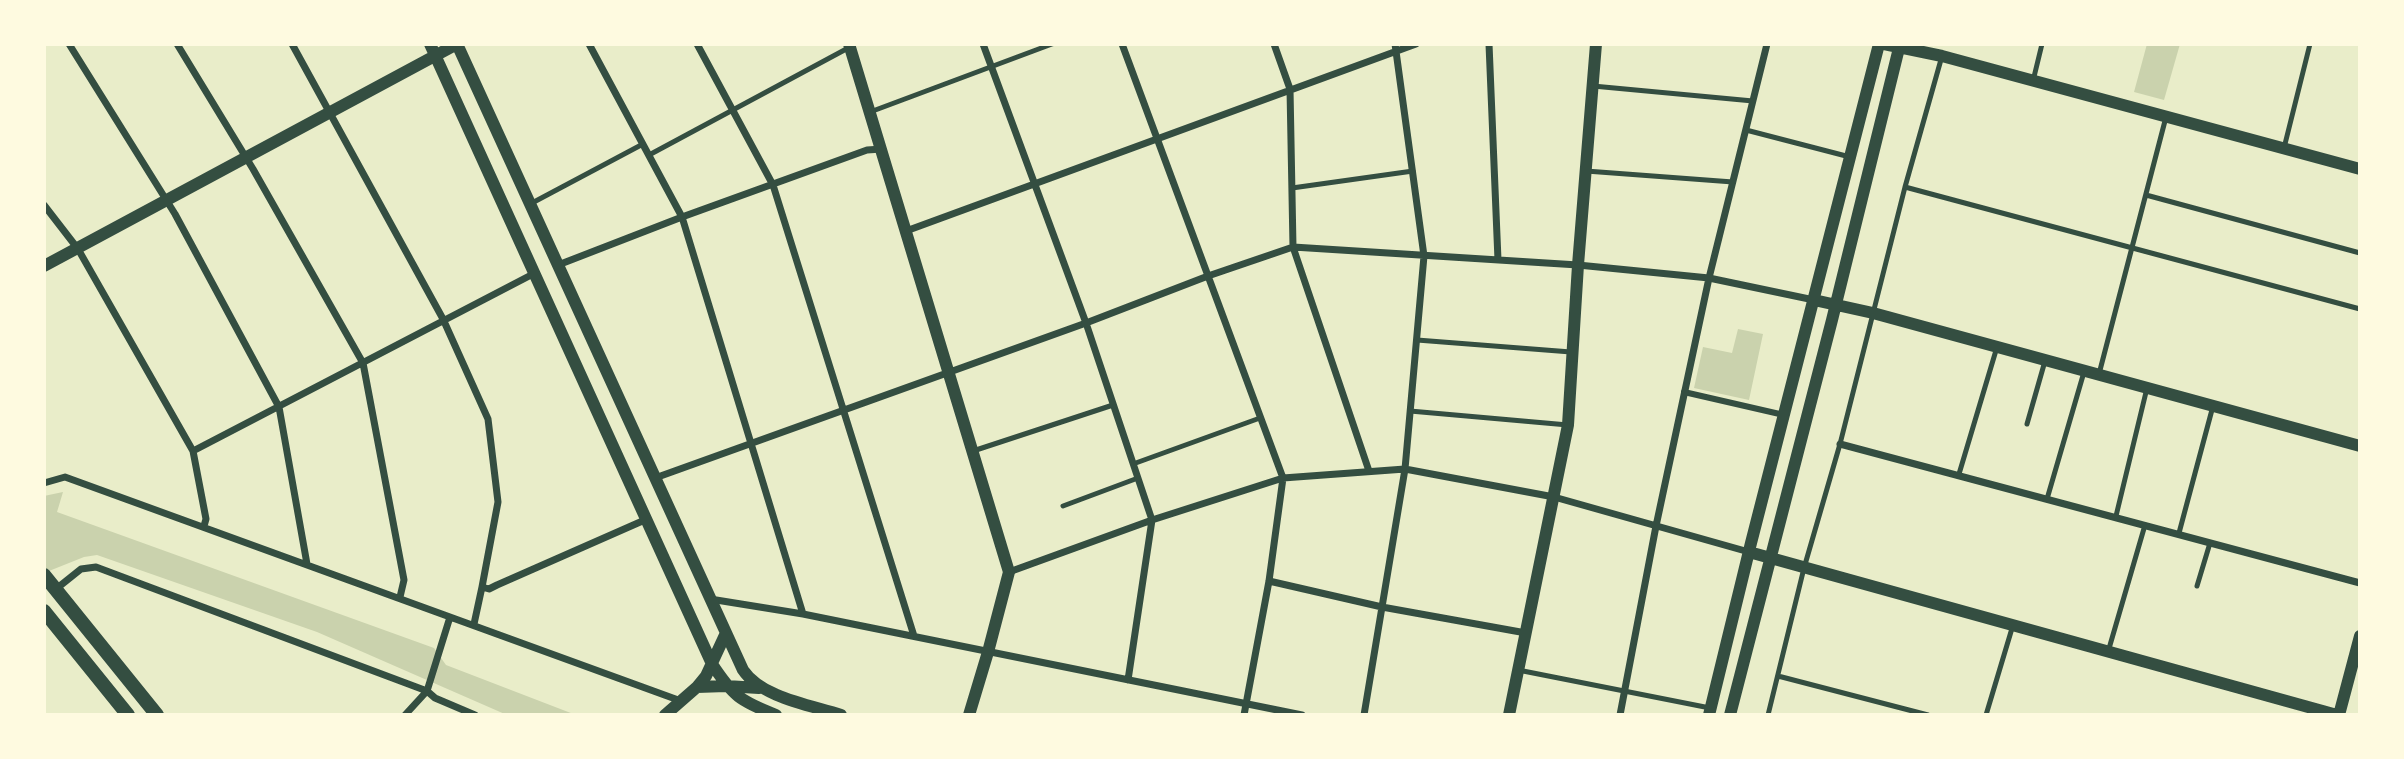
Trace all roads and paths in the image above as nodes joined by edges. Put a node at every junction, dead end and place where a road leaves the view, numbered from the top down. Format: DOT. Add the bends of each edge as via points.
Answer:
graph roads {
  1 [pos="69,44"];
  2 [pos="177,44"];
  3 [pos="292,44"];
  4 [pos="457,44"];
  5 [pos="589,44"];
  6 [pos="697,44"];
  7 [pos="983,44"];
  8 [pos="1052,44"];
  9 [pos="1122,44"];
  10 [pos="1274,44"];
  11 [pos="1416,44"];
  12 [pos="1489,44"];
  13 [pos="1596,44"];
  14 [pos="1768,44"];
  15 [pos="1882,44"];
  16 [pos="2042,44"];
  17 [pos="2310,44"];
  18 [pos="849,45"];
  19 [pos="1900,45"];
  20 [pos="1396,47"];
  21 [pos="433,50"];
  22 [pos="1937,51"];
  23 [pos="991,66"];
  24 [pos="2033,80"];
  25 [pos="1593,86"];
  26 [pos="1290,89"];
  27 [pos="1753,101"];
  28 [pos="732,111"];
  29 [pos="870,112"];
  30 [pos="331,113"];
  31 [pos="2166,117"];
  32 [pos="1746,130"];
  33 [pos="1157,138"];
  34 [pos="643,144"];
  35 [pos="2284,148"];
  36 [pos="882,149"];
  37 [pos="649,155"];
  38 [pos="1850,157"];
  39 [pos="247,158"];
  40 [pos="2360,169"];
  41 [pos="1413,171"];
  42 [pos="1586,171"];
  43 [pos="1034,182"];
  44 [pos="1733,183"];
  45 [pos="773,185"];
  46 [pos="1905,187"];
  47 [pos="1292,188"];
  48 [pos="2146,195"];
  49 [pos="167,201"];
  50 [pos="530,204"];
  51 [pos="44,205"];
  52 [pos="682,217"];
  53 [pos="906,231"];
  54 [pos="2132,246"];
  55 [pos="1293,247"];
  56 [pos="78,249"];
  57 [pos="2360,253"];
  58 [pos="1424,256"];
  59 [pos="1498,260"];
  60 [pos="558,265"];
  61 [pos="1578,265"];
  62 [pos="44,266"];
  63 [pos="535,273"];
  64 [pos="1208,276"];
  65 [pos="1709,278"];
  66 [pos="1814,300"];
  67 [pos="1836,304"];
  68 [pos="2360,309"];
  69 [pos="1873,313"];
  70 [pos="443,319"];
  71 [pos="1086,323"];
  72 [pos="1417,341"];
  73 [pos="1997,347"];
  74 [pos="1573,352"];
  75 [pos="2045,361"];
  76 [pos="363,363"];
  77 [pos="948,371"];
  78 [pos="2084,372"];
  79 [pos="2098,376"];
  80 [pos="2147,388"];
  81 [pos="1684,392"];
  82 [pos="1113,405"];
  83 [pos="2213,406"];
  84 [pos="279,407"];
  85 [pos="844,410"];
  86 [pos="1410,411"];
  87 [pos="1784,415"];
  88 [pos="1260,418"];
  89 [pos="2027,424"];
  90 [pos="1569,425"];
  91 [pos="751,443"];
  92 [pos="1840,444"];
  93 [pos="2360,446"];
  94 [pos="192,451"];
  95 [pos="972,451"];
  96 [pos="1133,464"];
  97 [pos="1405,469"];
  98 [pos="1369,471"];
  99 [pos="1959,474"];
  100 [pos="655,478"];
  101 [pos="1138,478"];
  102 [pos="1283,478"];
  103 [pos="44,483"];
  104 [pos="1554,498"];
  105 [pos="2047,499"];
  106 [pos="1063,506"];
  107 [pos="2116,516"];
  108 [pos="647,519"];
  109 [pos="1152,520"];
  110 [pos="2145,524"];
  111 [pos="204,526"];
  112 [pos="1656,526"];
  113 [pos="2179,533"];
  114 [pos="2210,543"];
  115 [pos="1749,552"];
  116 [pos="1771,558"];
  117 [pos="307,564"];
  118 [pos="1804,568"];
  119 [pos="1009,572"];
  120 [pos="44,575"];
  121 [pos="1269,581"];
  122 [pos="2360,583"];
  123 [pos="2197,586"];
  124 [pos="482,587"];
  125 [pos="56,589"];
  126 [pos="400,597"];
  127 [pos="709,598"];
  128 [pos="1382,607"];
  129 [pos="44,611"];
  130 [pos="803,614"];
  131 [pos="450,617"];
  132 [pos="474,624"];
  133 [pos="2013,625"];
  134 [pos="1526,633"];
  135 [pos="725,635"];
  136 [pos="914,636"];
  137 [pos="2360,636"];
  138 [pos="988,652"];
  139 [pos="2108,652"];
  140 [pos="712,664"];
  141 [pos="1518,670"];
  142 [pos="1778,676"];
  143 [pos="1128,680"];
  144 [pos="726,686"];
  145 [pos="697,687"];
  146 [pos="760,688"];
  147 [pos="427,691"];
  148 [pos="1625,691"];
  149 [pos="681,701"];
  150 [pos="1246,704"];
  151 [pos="1710,713"];
  152 [pos="128,715"];
  153 [pos="157,715"];
  154 [pos="405,715"];
  155 [pos="475,715"];
  156 [pos="665,715"];
  157 [pos="776,715"];
  158 [pos="841,715"];
  159 [pos="969,715"];
  160 [pos="1244,715"];
  161 [pos="1302,715"];
  162 [pos="1364,715"];
  163 [pos="1509,715"];
  164 [pos="1620,715"];
  165 [pos="1730,715"];
  166 [pos="1768,715"];
  167 [pos="1928,715"];
  168 [pos="1986,715"];
  169 [pos="2338,715"];
  1 -- 49 [label="street"];
  2 -- 39 [label="street"];
  3 -- 30 [label="street"];
  4 -- 21 [label="street"];
  4 -- 50 [label="street"];
  5 -- 34 [label="street"];
  6 -- 28 [label="street"];
  7 -- 23 [label="street"];
  8 -- 23 [label="lane"];
  9 -- 33 [label="street"];
  10 -- 26 [label="street"];
  11 -- 20 [label="street"];
  12 -- 59 [label="street"];
  13 -- 25 [label="street"];
  14 -- 27 [label="street"];
  15 -- 19 [label="street"];
  15 -- 38 [label="street"];
  16 -- 24 [label="lane"];
  17 -- 35 [label="lane"];
  18 -- 28 [label="lane"];
  18 -- 29 [label="street"];
  19 -- 22 [label="street"];
  19 -- 67 [label="street"];
  20 -- 26 [label="street"];
  20 -- 41 [label="street"];
  21 -- 30 [label="street"];
  21 -- 63 [label="street"];
  22 -- 24 [label="street"];
  22 -- 46 [label="lane"];
  23 -- 29 [label="lane"];
  23 -- 43 [label="street"];
  24 -- 31 [label="street"];
  25 -- 27 [label="lane"];
  25 -- 42 [label="street"];
  26 -- 33 [label="street"];
  26 -- 47 [label="street"];
  27 -- 32 [label="street"];
  28 -- 37 [label="lane"];
  28 -- 45 [label="street"];
  29 -- 36 [label="street"];
  30 -- 39 [label="street"];
  30 -- 70 [label="street"];
  31 -- 35 [label="street"];
  31 -- 48 [label="lane"];
  32 -- 38 [label="lane"];
  32 -- 44 [label="street"];
  33 -- 43 [label="street"];
  33 -- 64 [label="street"];
  34 -- 37 [label="street"];
  34 -- 50 [label="lane"];
  35 -- 40 [label="street"];
  36 -- 45 [label="street" via="867,150"];
  36 -- 53 [label="street"];
  37 -- 52 [label="street"];
  38 -- 66 [label="street"];
  39 -- 49 [label="street"];
  39 -- 76 [label="street"];
  41 -- 47 [label="lane"];
  41 -- 58 [label="street"];
  42 -- 44 [label="lane"];
  42 -- 61 [label="street"];
  43 -- 53 [label="street"];
  43 -- 71 [label="street"];
  44 -- 65 [label="street"];
  45 -- 52 [label="street"];
  45 -- 85 [label="street"];
  46 -- 54 [label="lane"];
  46 -- 69 [label="lane"];
  47 -- 55 [label="street"];
  48 -- 54 [label="lane"];
  48 -- 57 [label="lane"];
  49 -- 56 [label="street"];
  49 -- 84 [label="street"];
  50 -- 60 [label="street"];
  51 -- 56 [label="street"];
  52 -- 60 [label="street"];
  52 -- 91 [label="street"];
  53 -- 77 [label="street"];
  54 -- 68 [label="lane"];
  54 -- 79 [label="lane"];
  55 -- 58 [label="street"];
  55 -- 64 [label="street"];
  55 -- 98 [label="street"];
  56 -- 62 [label="street"];
  56 -- 94 [label="street"];
  58 -- 59 [label="street"];
  58 -- 72 [label="street"];
  59 -- 61 [label="street"];
  60 -- 100 [label="street"];
  61 -- 65 [label="street"];
  61 -- 74 [label="street"];
  63 -- 70 [label="street"];
  63 -- 108 [label="street"];
  64 -- 71 [label="street"];
  64 -- 88 [label="street"];
  65 -- 66 [label="street"];
  65 -- 81 [label="street"];
  66 -- 67 [label="street"];
  66 -- 87 [label="street"];
  67 -- 69 [label="street"];
  67 -- 116 [label="street"];
  69 -- 73 [label="street"];
  69 -- 92 [label="lane"];
  70 -- 76 [label="street"];
  70 -- 124 [label="street" via="488,419 498,502"];
  71 -- 77 [label="street"];
  71 -- 82 [label="street"];
  72 -- 74 [label="lane"];
  72 -- 86 [label="street"];
  73 -- 75 [label="street"];
  73 -- 99 [label="lane"];
  74 -- 90 [label="street"];
  75 -- 78 [label="street"];
  75 -- 89 [label="lane"];
  76 -- 84 [label="street"];
  76 -- 126 [label="street" via="404,580"];
  77 -- 85 [label="street"];
  77 -- 95 [label="street"];
  78 -- 79 [label="street"];
  78 -- 105 [label="lane"];
  79 -- 80 [label="street"];
  80 -- 83 [label="street"];
  80 -- 107 [label="lane"];
  81 -- 87 [label="street"];
  81 -- 112 [label="street"];
  82 -- 95 [label="lane"];
  82 -- 96 [label="street"];
  83 -- 93 [label="street"];
  83 -- 113 [label="lane"];
  84 -- 94 [label="street"];
  84 -- 117 [label="street"];
  85 -- 91 [label="street"];
  85 -- 136 [label="street"];
  86 -- 90 [label="lane"];
  86 -- 97 [label="street"];
  87 -- 115 [label="street"];
  88 -- 96 [label="lane"];
  88 -- 102 [label="street"];
  90 -- 104 [label="street"];
  91 -- 100 [label="street"];
  91 -- 130 [label="street"];
  92 -- 99 [label="street"];
  92 -- 118 [label="lane"];
  94 -- 111 [label="street"];
  95 -- 119 [label="street"];
  96 -- 101 [label="street"];
  97 -- 98 [label="street"];
  97 -- 104 [label="street"];
  97 -- 128 [label="street"];
  98 -- 102 [label="street"];
  99 -- 105 [label="street"];
  100 -- 127 [label="street"];
  101 -- 106 [label="lane"];
  101 -- 109 [label="street"];
  102 -- 109 [label="street"];
  102 -- 121 [label="street"];
  103 -- 111 [label="street" via="65,477"];
  104 -- 112 [label="street"];
  104 -- 134 [label="street"];
  105 -- 107 [label="street"];
  107 -- 110 [label="street"];
  108 -- 124 [label="street" via="489,589"];
  108 -- 140 [label="street"];
  109 -- 119 [label="street"];
  109 -- 143 [label="street"];
  110 -- 113 [label="street"];
  110 -- 139 [label="lane"];
  111 -- 117 [label="street"];
  112 -- 115 [label="street"];
  112 -- 148 [label="street"];
  113 -- 114 [label="street"];
  114 -- 122 [label="street"];
  114 -- 123 [label="lane"];
  115 -- 116 [label="street"];
  115 -- 151 [label="street"];
  116 -- 118 [label="street"];
  116 -- 165 [label="street"];
  117 -- 126 [label="street"];
  118 -- 133 [label="street"];
  118 -- 142 [label="lane"];
  119 -- 138 [label="street"];
  120 -- 125 [label="main road"];
  121 -- 128 [label="street"];
  121 -- 150 [label="street"];
  124 -- 132 [label="street"];
  125 -- 147 [label="street" via="81,569 96,567"];
  125 -- 153 [label="main road"];
  126 -- 131 [label="street"];
  127 -- 130 [label="street"];
  127 -- 135 [label="street"];
  128 -- 134 [label="street"];
  128 -- 162 [label="street"];
  129 -- 152 [label="main road"];
  130 -- 136 [label="street"];
  131 -- 132 [label="street"];
  131 -- 147 [label="street"];
  132 -- 149 [label="street"];
  133 -- 139 [label="street"];
  133 -- 168 [label="lane"];
  134 -- 141 [label="street"];
  135 -- 140 [label="street"];
  135 -- 146 [label="street" via="743,670"];
  136 -- 138 [label="street"];
  137 -- 169 [label="street"];
  138 -- 143 [label="street"];
  138 -- 159 [label="street"];
  139 -- 169 [label="street"];
  140 -- 144 [label="street"];
  140 -- 145 [label="street"];
  141 -- 148 [label="lane"];
  141 -- 163 [label="street"];
  142 -- 166 [label="lane"];
  142 -- 167 [label="lane"];
  143 -- 150 [label="street"];
  144 -- 145 [label="street"];
  144 -- 146 [label="street"];
  144 -- 157 [label="street" via="745,703"];
  145 -- 149 [label="street"];
  146 -- 158 [label="street"];
  147 -- 154 [label="street"];
  147 -- 155 [label="street"];
  148 -- 151 [label="lane"];
  148 -- 164 [label="street"];
  149 -- 156 [label="street"];
  150 -- 160 [label="street"];
  150 -- 161 [label="street"];
}
